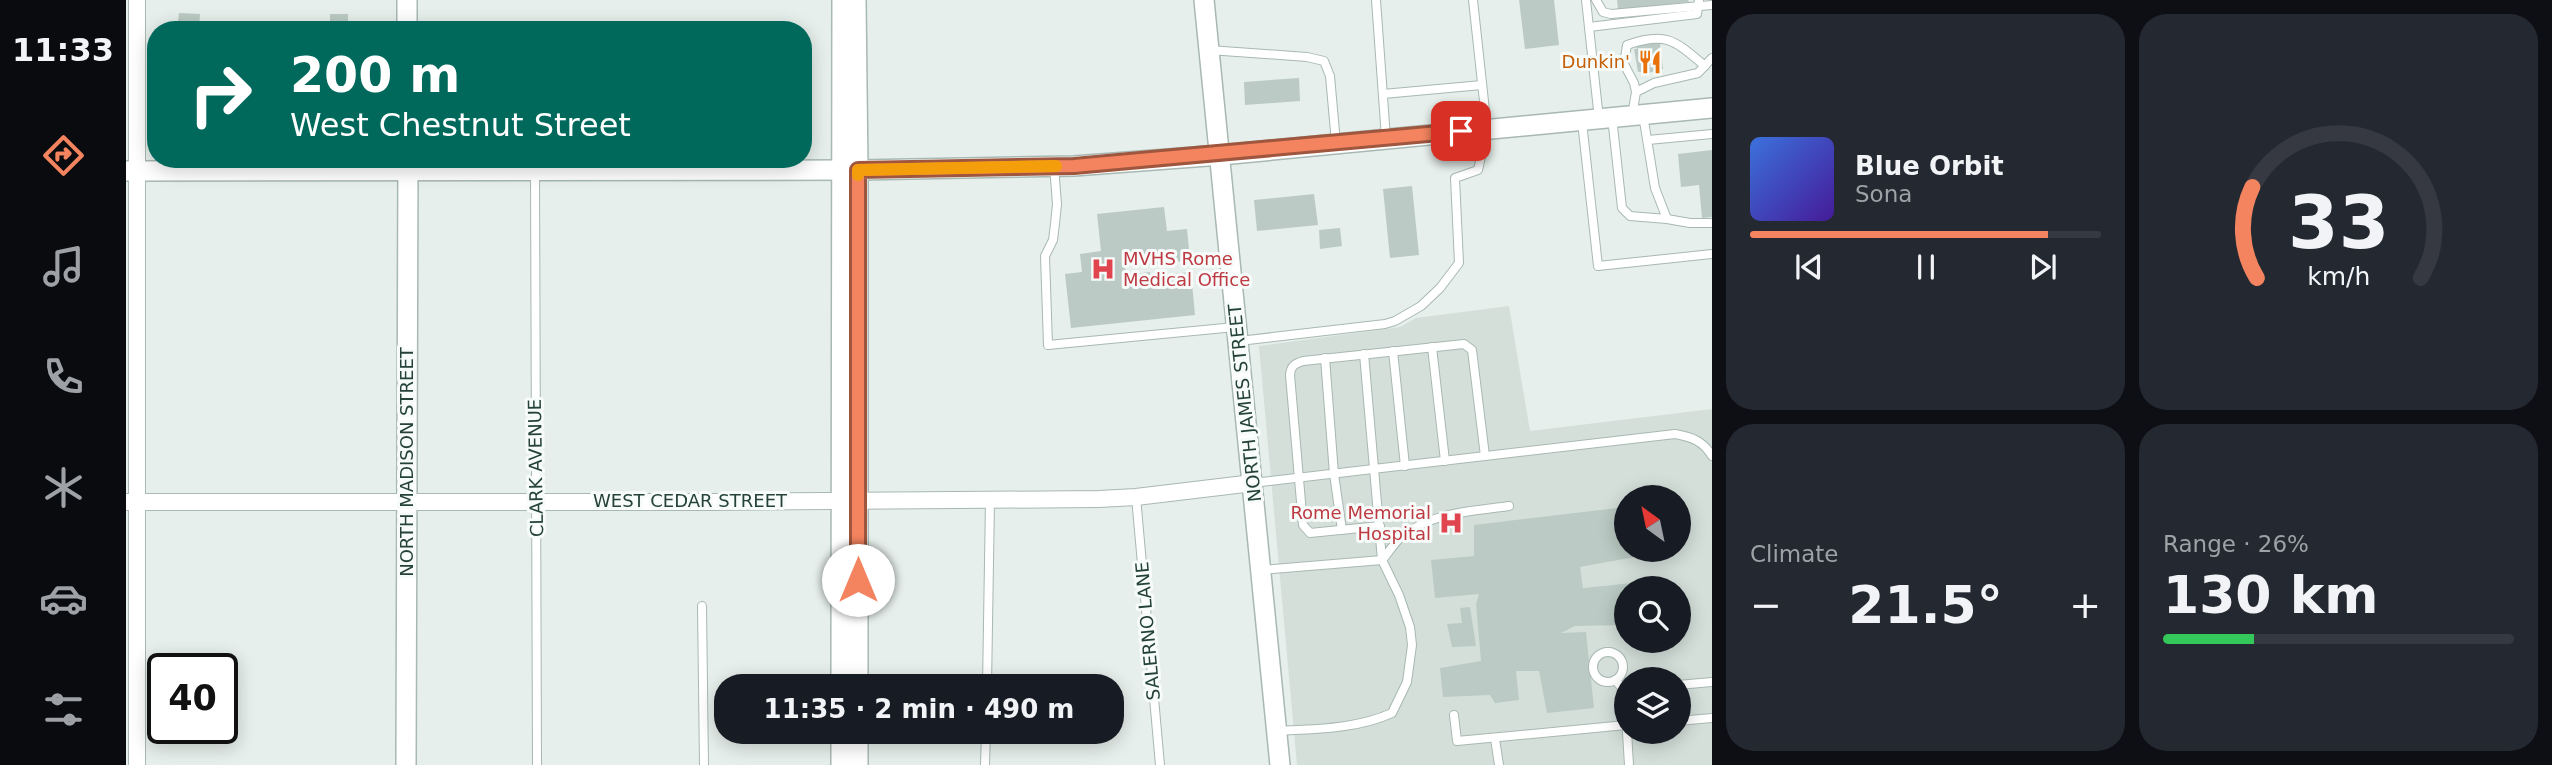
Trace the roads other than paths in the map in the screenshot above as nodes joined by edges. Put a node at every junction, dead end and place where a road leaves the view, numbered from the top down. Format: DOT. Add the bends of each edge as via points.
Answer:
graph roads {
  1 [pos="137,0"];
  2 [pos="407,0"];
  3 [pos="842,0"];
  4 [pos="856,0"];
  5 [pos="1204,0"];
  6 [pos="1376,0"];
  7 [pos="1473,0"];
  8 [pos="1586,0"];
  9 [pos="1596,0"];
  10 [pos="1699,3"];
  11 [pos="1712,5"];
  12 [pos="407,21"];
  13 [pos="1589,27"];
  14 [pos="1209,50"];
  15 [pos="1712,58"];
  16 [pos="1705,66"];
  17 [pos="1482,85"];
  18 [pos="1636,92"];
  19 [pos="1383,94"];
  20 [pos="1712,108"];
  21 [pos="1638,115"];
  22 [pos="1597,119"];
  23 [pos="1486,129"];
  24 [pos="1712,134"];
  25 [pos="1386,138"];
  26 [pos="1648,140"];
  27 [pos="1336,143"];
  28 [pos="1221,155"];
  29 [pos="1054,166"];
  30 [pos="250,168"];
  31 [pos="408,168"];
  32 [pos="493,168"];
  33 [pos="535,170"];
  34 [pos="849,170"];
  35 [pos="132,171"];
  36 [pos="1667,219"];
  37 [pos="1712,223"];
  38 [pos="1712,254"];
  39 [pos="1238,334"];
  40 [pos="1432,347"];
  41 [pos="1394,351"];
  42 [pos="1364,354"];
  43 [pos="1325,358"];
  44 [pos="1485,456"];
  45 [pos="1712,456"];
  46 [pos="1445,461"];
  47 [pos="1405,466"];
  48 [pos="1376,469"];
  49 [pos="1334,474"];
  50 [pos="1297,478"];
  51 [pos="1253,483"];
  52 [pos="1136,498"];
  53 [pos="990,500"];
  54 [pos="407,501"];
  55 [pos="537,501"];
  56 [pos="849,501"];
  57 [pos="131,502"];
  58 [pos="1509,506"];
  59 [pos="1380,526"];
  60 [pos="1342,530"];
  61 [pos="1382,560"];
  62 [pos="1261,570"];
  63 [pos="702,607"];
  64 [pos="842,674"];
  65 [pos="857,674"];
  66 [pos="987,674"];
  67 [pos="1712,682"];
  68 [pos="1691,684"];
  69 [pos="1454,715"];
  70 [pos="1712,718"];
  71 [pos="1691,720"];
  72 [pos="1614,726"];
  73 [pos="1277,731"];
  74 [pos="1495,739"];
  75 [pos="841,744"];
  76 [pos="858,744"];
  77 [pos="986,744"];
  78 [pos="1628,744"];
  79 [pos="138,765"];
  80 [pos="406,765"];
  81 [pos="537,765"];
  82 [pos="704,765"];
  83 [pos="841,765"];
  84 [pos="859,765"];
  85 [pos="985,765"];
  86 [pos="1160,765"];
  87 [pos="1280,765"];
  88 [pos="1499,765"];
  89 [pos="1629,765"];
  1 -- 35 [label="street"];
  2 -- 12 [label="street"];
  3 -- 34 [label="street"];
  4 -- 34 [label="street"];
  5 -- 14 [label="street, NORTH JAMES STREET"];
  6 -- 19 [label="lane"];
  7 -- 17 [label="lane"];
  8 -- 13 [label="lane"];
  9 -- 10 [label="lane" via="1603,12 1611,14"];
  10 -- 11 [label="lane"];
  10 -- 13 [label="lane" via="1697,14"];
  13 -- 22 [label="lane"];
  14 -- 27 [label="lane" via="1324,61 1330,76"];
  14 -- 28 [label="street, NORTH JAMES STREET"];
  15 -- 16 [label="lane"];
  16 -- 18 [label="lane" via="1698,73"];
  16 -- 18 [label="lane" via="1680,45 1663,38 1627,45 1624,64"];
  17 -- 19 [label="lane"];
  17 -- 23 [label="lane"];
  18 -- 21 [label="lane"];
  19 -- 25 [label="lane"];
  20 -- 21 [label="street"];
  21 -- 22 [label="street"];
  21 -- 26 [label="lane"];
  22 -- 23 [label="street"];
  22 -- 36 [label="lane" via="1622,208 1630,216"];
  22 -- 38 [label="lane" via="1598,266"];
  23 -- 25 [label="street"];
  23 -- 39 [label="lane" via="1478,170 1455,178 1458,263 1420,306 1385,324"];
  24 -- 26 [label="lane"];
  25 -- 27 [label="street"];
  26 -- 36 [label="lane" via="1655,188"];
  27 -- 28 [label="street"];
  28 -- 29 [label="street"];
  28 -- 39 [label="street, NORTH JAMES STREET"];
  29 -- 34 [label="street"];
  29 -- 39 [label="lane" via="1057,204 1053,240 1045,256 1048,345"];
  30 -- 35 [label="street"];
  31 -- 54 [label="street, NORTH MADISON STREET"];
  32 -- 33 [label="street"];
  33 -- 34 [label="street"];
  33 -- 55 [label="lane, CLARK AVENUE"];
  34 -- 56 [label="street"];
  35 -- 57 [label="street"];
  36 -- 37 [label="lane"];
  39 -- 51 [label="street, NORTH JAMES STREET"];
  40 -- 41 [label="lane"];
  40 -- 44 [label="lane" via="1464,344 1472,350"];
  40 -- 46 [label="lane"];
  41 -- 42 [label="lane"];
  41 -- 47 [label="lane"];
  42 -- 43 [label="lane"];
  42 -- 48 [label="lane"];
  43 -- 49 [label="lane"];
  43 -- 50 [label="lane" via="1303,361 1290,369"];
  44 -- 45 [label="lane" via="1675,434 1692,437"];
  44 -- 46 [label="lane"];
  46 -- 47 [label="lane"];
  47 -- 48 [label="lane"];
  48 -- 49 [label="lane"];
  48 -- 59 [label="lane"];
  49 -- 50 [label="lane"];
  49 -- 60 [label="lane"];
  50 -- 51 [label="lane"];
  50 -- 60 [label="lane" via="1306,531"];
  51 -- 52 [label="street, WEST CEDAR STREET"];
  51 -- 62 [label="street, NORTH JAMES STREET"];
  52 -- 53 [label="street, WEST CEDAR STREET"];
  52 -- 86 [label="lane, SALERNO LANE"];
  53 -- 56 [label="street, WEST CEDAR STREET"];
  53 -- 66 [label="lane"];
  54 -- 55 [label="street, WEST CEDAR STREET"];
  54 -- 57 [label="street, WEST CEDAR STREET"];
  54 -- 80 [label="street, NORTH MADISON STREET"];
  55 -- 56 [label="street, WEST CEDAR STREET"];
  55 -- 81 [label="lane, CLARK AVENUE"];
  56 -- 64 [label="street"];
  56 -- 65 [label="street"];
  57 -- 79 [label="street"];
  58 -- 61 [label="lane" via="1424,522 1402,536"];
  59 -- 60 [label="lane"];
  59 -- 61 [label="lane"];
  61 -- 62 [label="lane"];
  61 -- 73 [label="lane" via="1399,595 1412,645 1407,682 1392,713 1373,722"];
  62 -- 73 [label="street, NORTH JAMES STREET"];
  63 -- 82 [label="lane"];
  67 -- 68 [label="lane"];
  69 -- 74 [label="lane" via="1457,741"];
  70 -- 71 [label="lane"];
  72 -- 74 [label="lane"];
  73 -- 87 [label="street, NORTH JAMES STREET"];
  74 -- 88 [label="lane"];
  75 -- 83 [label="street"];
  76 -- 84 [label="street"];
  77 -- 85 [label="lane"];
  78 -- 89 [label="lane"];
}
